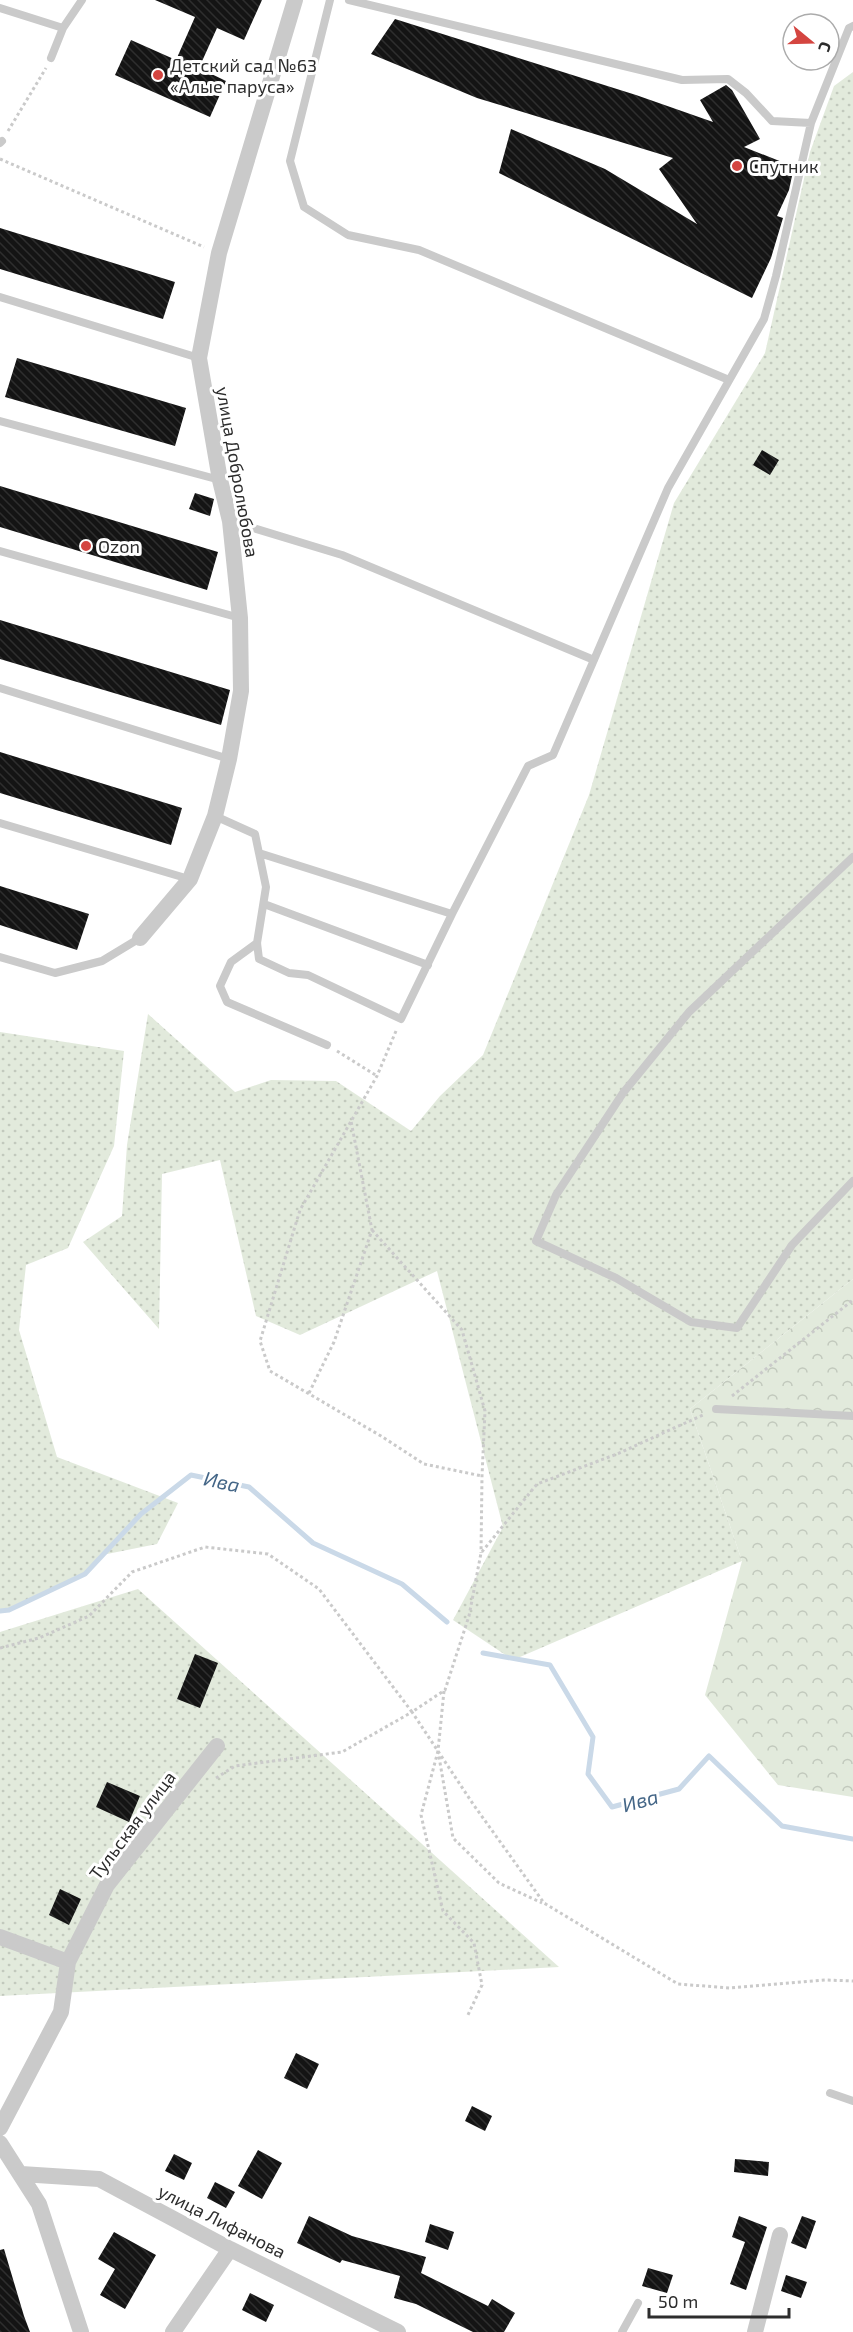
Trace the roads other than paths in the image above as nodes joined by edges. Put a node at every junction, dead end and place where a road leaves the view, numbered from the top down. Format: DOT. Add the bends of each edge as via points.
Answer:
graph roads {
  1 [pos="82,0"];
  2 [pos="295,0"];
  3 [pos="330,0"];
  4 [pos="349,0"];
  5 [pos="0,8"];
  6 [pos="853,26"];
  7 [pos="63,28"];
  8 [pos="51,58"];
  9 [pos="811,123"];
  10 [pos="0,297"];
  11 [pos="199,358"];
  12 [pos="729,380"];
  13 [pos="0,421"];
  14 [pos="220,480"];
  15 [pos="230,521"];
  16 [pos="0,551"];
  17 [pos="240,618"];
  18 [pos="594,660"];
  19 [pos="0,688"];
  20 [pos="229,759"];
  21 [pos="215,816"];
  22 [pos="0,823"];
  23 [pos="259,853"];
  24 [pos="853,857"];
  25 [pos="190,879"];
  26 [pos="264,904"];
  27 [pos="452,914"];
  28 [pos="140,938"];
  29 [pos="257,943"];
  30 [pos="0,957"];
  31 [pos="428,965"];
  32 [pos="327,1045"];
  33 [pos="853,1180"];
  34 [pos="716,1409"];
  35 [pos="853,1416"];
  36 [pos="217,1746"];
  37 [pos="0,1936"];
  38 [pos="68,1962"];
  39 [pos="830,2093"];
  40 [pos="853,2102"];
  41 [pos="0,2128"];
  42 [pos="0,2143"];
  43 [pos="21,2174"];
  44 [pos="780,2235"];
  45 [pos="230,2249"];
  46 [pos="638,2303"];
  47 [pos="81,2332"];
  48 [pos="173,2332"];
  49 [pos="398,2332"];
  50 [pos="622,2332"];
  51 [pos="754,2332"];
  1 -- 7 [label="lane"];
  2 -- 11 [label="street, улица Добролюбова" via="219,254"];
  3 -- 12 [label="lane" via="290,161 304,207 348,235 418,250"];
  4 -- 9 [label="lane" via="682,80 728,79 772,121"];
  5 -- 7 [label="lane"];
  6 -- 9 [label="lane"];
  7 -- 8 [label="lane"];
  9 -- 12 [label="lane" via="764,319"];
  10 -- 11 [label="lane"];
  11 -- 14 [label="street, улица Добролюбова"];
  12 -- 18 [label="lane" via="668,488"];
  13 -- 14 [label="lane"];
  14 -- 15 [label="street, улица Добролюбова"];
  15 -- 17 [label="street, улица Добролюбова"];
  15 -- 18 [label="lane" via="342,555"];
  16 -- 17 [label="lane"];
  17 -- 20 [label="street, улица Добролюбова" via="241,691"];
  18 -- 27 [label="lane" via="553,755 528,766"];
  19 -- 20 [label="lane"];
  20 -- 21 [label="street, улица Добролюбова"];
  21 -- 23 [label="lane" via="255,834"];
  21 -- 25 [label="street, улица Добролюбова"];
  22 -- 25 [label="lane"];
  23 -- 26 [label="lane" via="266,887"];
  23 -- 27 [label="lane"];
  24 -- 33 [label="lane" via="689,1012 623,1093 556,1195 536,1240 616,1278 691,1322 737,1328 792,1245"];
  25 -- 28 [label="street, улица Добролюбова"];
  26 -- 29 [label="lane"];
  26 -- 31 [label="lane"];
  27 -- 31 [label="lane"];
  28 -- 30 [label="lane" via="102,961 55,973"];
  29 -- 31 [label="lane" via="259,959 289,974 308,975 401,1018"];
  29 -- 32 [label="lane" via="231,962 220,986 227,1002"];
  34 -- 35 [label="lane"];
  36 -- 38 [label="street, Тульская улица" via="107,1885"];
  37 -- 38 [label="street"];
  38 -- 41 [label="street, Тульская улица" via="61,2012"];
  39 -- 40 [label="lane"];
  42 -- 43 [label="street"];
  43 -- 45 [label="street, улица Лифанова" via="99,2179"];
  43 -- 47 [label="street" via="39,2204"];
  44 -- 51 [label="street"];
  45 -- 48 [label="street"];
  45 -- 49 [label="street, улица Лифанова"];
  46 -- 50 [label="lane"];
}
